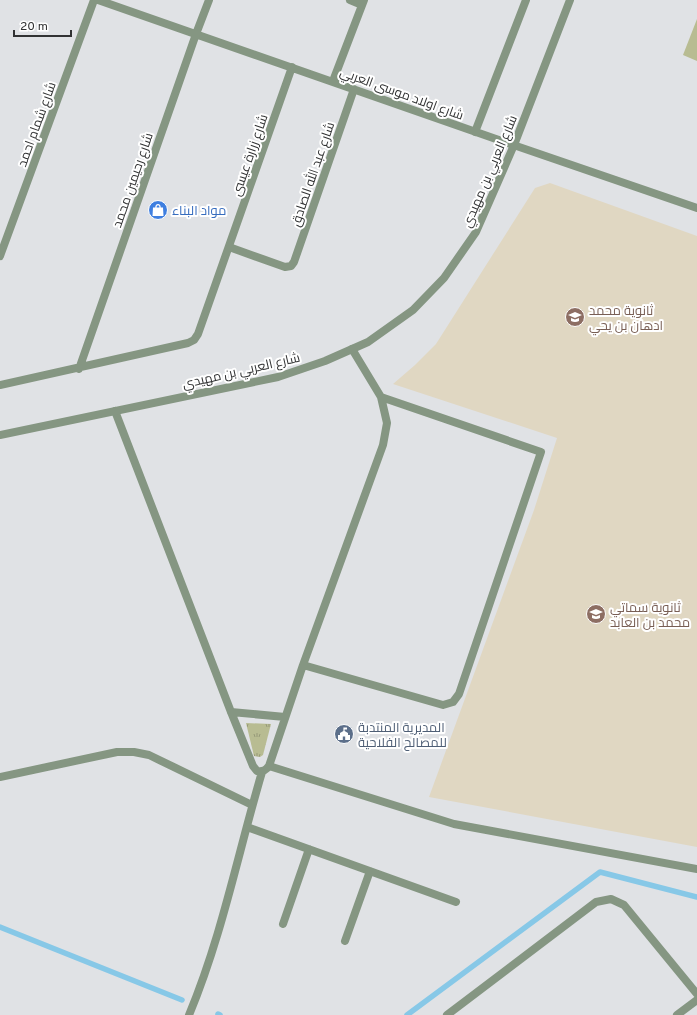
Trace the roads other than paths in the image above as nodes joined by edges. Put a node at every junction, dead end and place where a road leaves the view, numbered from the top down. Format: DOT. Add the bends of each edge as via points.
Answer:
graph roads {
  1 [pos="94,0"];
  2 [pos="98,0"];
  3 [pos="209,0"];
  4 [pos="350,0"];
  5 [pos="526,0"];
  6 [pos="570,0"];
  7 [pos="363,2"];
  8 [pos="196,34"];
  9 [pos="292,67"];
  10 [pos="333,81"];
  11 [pos="354,89"];
  12 [pos="475,132"];
  13 [pos="514,145"];
  14 [pos="697,208"];
  15 [pos="229,247"];
  16 [pos="0,256"];
  17 [pos="352,349"];
  18 [pos="79,368"];
  19 [pos="0,385"];
  20 [pos="381,397"];
  21 [pos="115,411"];
  22 [pos="0,435"];
  23 [pos="303,665"];
  24 [pos="231,712"];
  25 [pos="285,717"];
  26 [pos="269,766"];
  27 [pos="262,772"];
  28 [pos="0,777"];
  29 [pos="252,805"];
  30 [pos="247,827"];
  31 [pos="309,849"];
  32 [pos="697,869"];
  33 [pos="370,871"];
  34 [pos="456,902"];
  35 [pos="283,924"];
  36 [pos="345,941"];
  37 [pos="697,994"];
  38 [pos="697,1000"];
  39 [pos="189,1015"];
  40 [pos="447,1015"];
  41 [pos="677,1015"];
  1 -- 16 [label="street, شارع شمام احمد"];
  2 -- 8 [label="street, شارع اولاد موسى العربي"];
  3 -- 8 [label="street, شارع رحيمين محمد"];
  4 -- 7 [label="street"];
  5 -- 12 [label="street"];
  6 -- 13 [label="street, شارع العربي بن مهيدي"];
  7 -- 10 [label="street"];
  8 -- 9 [label="street, شارع اولاد موسى العربي"];
  8 -- 18 [label="street, شارع رحيمين محمد"];
  9 -- 10 [label="street, شارع اولاد موسى العربي"];
  9 -- 15 [label="street, شارع زرارة عيسى"];
  10 -- 11 [label="street, شارع اولاد موسى العربي"];
  11 -- 12 [label="street, شارع اولاد موسى العربي"];
  11 -- 15 [label="street, شارع عبد الله الصادق" via="291,266 285,267"];
  12 -- 13 [label="street, شارع اولاد موسى العربي"];
  13 -- 14 [label="street, شارع اولاد موسى العربي"];
  13 -- 17 [label="street, شارع العربي بن مهيدي" via="476,232 444,278 413,310 368,342"];
  15 -- 18 [label="street, شارع زرارة عيسى" via="194,340"];
  17 -- 20 [label="street"];
  17 -- 21 [label="street, شارع العربي بن مهيدي" via="278,377"];
  18 -- 19 [label="street"];
  20 -- 23 [label="street" via="387,423 382,446"];
  20 -- 23 [label="street" via="541,452 459,694 453,702 443,705"];
  21 -- 22 [label="street, شارع العربي بن مهيدي"];
  21 -- 24 [label="street"];
  23 -- 25 [label="street"];
  24 -- 25 [label="street"];
  24 -- 27 [label="street" via="253,766"];
  25 -- 26 [label="street"];
  26 -- 27 [label="street"];
  26 -- 32 [label="street" via="454,824"];
  27 -- 29 [label="street"];
  28 -- 29 [label="street" via="117,752 134,752 149,755"];
  29 -- 30 [label="street"];
  30 -- 31 [label="street"];
  30 -- 39 [label="street" via="225,910"];
  31 -- 33 [label="street"];
  31 -- 35 [label="street"];
  33 -- 34 [label="street"];
  33 -- 36 [label="street"];
  37 -- 40 [label="street" via="624,905 611,899 596,902"];
  38 -- 41 [label="street"];
}
